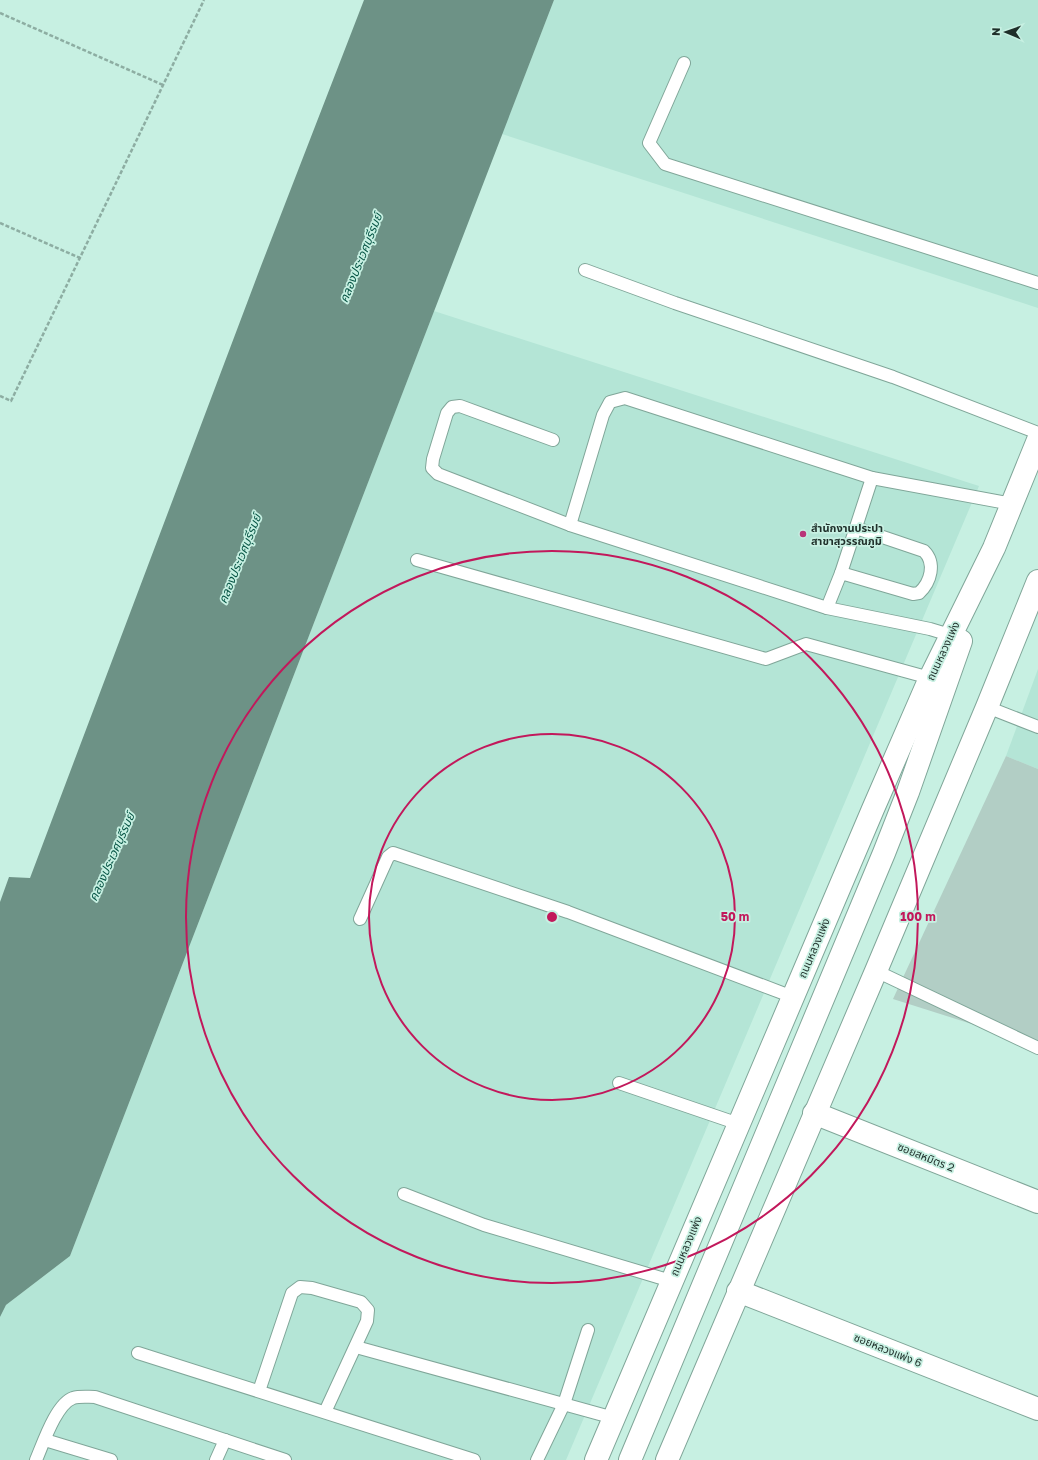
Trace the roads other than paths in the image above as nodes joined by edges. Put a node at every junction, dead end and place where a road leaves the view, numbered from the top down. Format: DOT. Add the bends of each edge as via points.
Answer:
graph roads {
  1 [pos="684,62"];
  2 [pos="585,270"];
  3 [pos="1038,283"];
  4 [pos="1038,433"];
  5 [pos="553,440"];
  6 [pos="1038,440"];
  7 [pos="872,478"];
  8 [pos="1012,504"];
  9 [pos="570,525"];
  10 [pos="856,528"];
  11 [pos="994,548"];
  12 [pos="418,560"];
  13 [pos="841,573"];
  14 [pos="1038,582"];
  15 [pos="827,608"];
  16 [pos="950,635"];
  17 [pos="930,678"];
  18 [pos="987,707"];
  19 [pos="1038,727"];
  20 [pos="360,919"];
  21 [pos="876,971"];
  22 [pos="793,997"];
  23 [pos="1038,1048"];
  24 [pos="618,1084"];
  25 [pos="814,1113"];
  26 [pos="739,1124"];
  27 [pos="404,1194"];
  28 [pos="1038,1202"];
  29 [pos="671,1281"];
  30 [pos="738,1291"];
  31 [pos="588,1330"];
  32 [pos="356,1347"];
  33 [pos="138,1353"];
  34 [pos="259,1391"];
  35 [pos="564,1404"];
  36 [pos="1038,1409"];
  37 [pos="325,1412"];
  38 [pos="614,1418"];
  39 [pos="45,1440"];
  40 [pos="225,1440"];
  41 [pos="672,1459"];
  42 [pos="36,1460"];
  43 [pos="111,1460"];
  44 [pos="216,1460"];
  45 [pos="285,1460"];
  46 [pos="474,1460"];
  47 [pos="538,1460"];
  48 [pos="596,1460"];
  49 [pos="630,1460"];
  1 -- 3 [label="lane" via="649,143 665,164"];
  2 -- 4 [label="lane" via="674,303 893,376"];
  5 -- 9 [label="lane" via="460,406 452,407 445,421 432,468 438,474"];
  6 -- 8 [label="main road, ถนนหลวงแพ่ง"];
  7 -- 8 [label="lane"];
  7 -- 9 [label="lane" via="626,398 610,402 603,415"];
  7 -- 10 [label="lane"];
  8 -- 11 [label="main road, ถนนหลวงแพ่ง"];
  9 -- 15 [label="lane"];
  10 -- 13 [label="lane"];
  10 -- 13 [label="lane" via="924,551 929,556 931,564 927,582 919,593 913,594"];
  11 -- 16 [label="main road, ถนนหลวงแพ่ง"];
  11 -- 49 [label="main road" via="884,853"];
  12 -- 17 [label="lane" via="766,659 806,644"];
  13 -- 15 [label="lane"];
  14 -- 18 [label="main road"];
  15 -- 16 [label="lane"];
  16 -- 17 [label="main road, ถนนหลวงแพ่ง"];
  17 -- 22 [label="main road, ถนนหลวงแพ่ง"];
  18 -- 19 [label="lane"];
  18 -- 21 [label="main road"];
  20 -- 22 [label="lane" via="388,857 393,853 568,912"];
  21 -- 23 [label="lane"];
  21 -- 25 [label="main road"];
  22 -- 26 [label="main road, ถนนหลวงแพ่ง"];
  24 -- 26 [label="lane"];
  25 -- 28 [label="main road, ซอยสหมิตร 2"];
  25 -- 30 [label="main road"];
  26 -- 29 [label="main road, ถนนหลวงแพ่ง"];
  27 -- 29 [label="lane" via="484,1225"];
  29 -- 38 [label="main road, ถนนหลวงแพ่ง"];
  30 -- 36 [label="main road, ซอยหลวงแพ่ง 6"];
  30 -- 41 [label="main road"];
  31 -- 35 [label="lane"];
  32 -- 34 [label="lane" via="367,1321 368,1310 361,1302 300,1287 292,1293"];
  32 -- 35 [label="lane"];
  32 -- 37 [label="lane"];
  33 -- 34 [label="lane"];
  34 -- 37 [label="lane"];
  35 -- 38 [label="lane"];
  35 -- 47 [label="lane"];
  37 -- 46 [label="lane"];
  38 -- 48 [label="main road, ถนนหลวงแพ่ง"];
  39 -- 40 [label="lane" via="59,1409 71,1399 95,1397"];
  39 -- 42 [label="lane"];
  39 -- 43 [label="lane"];
  40 -- 44 [label="lane"];
  40 -- 45 [label="lane"];
}
